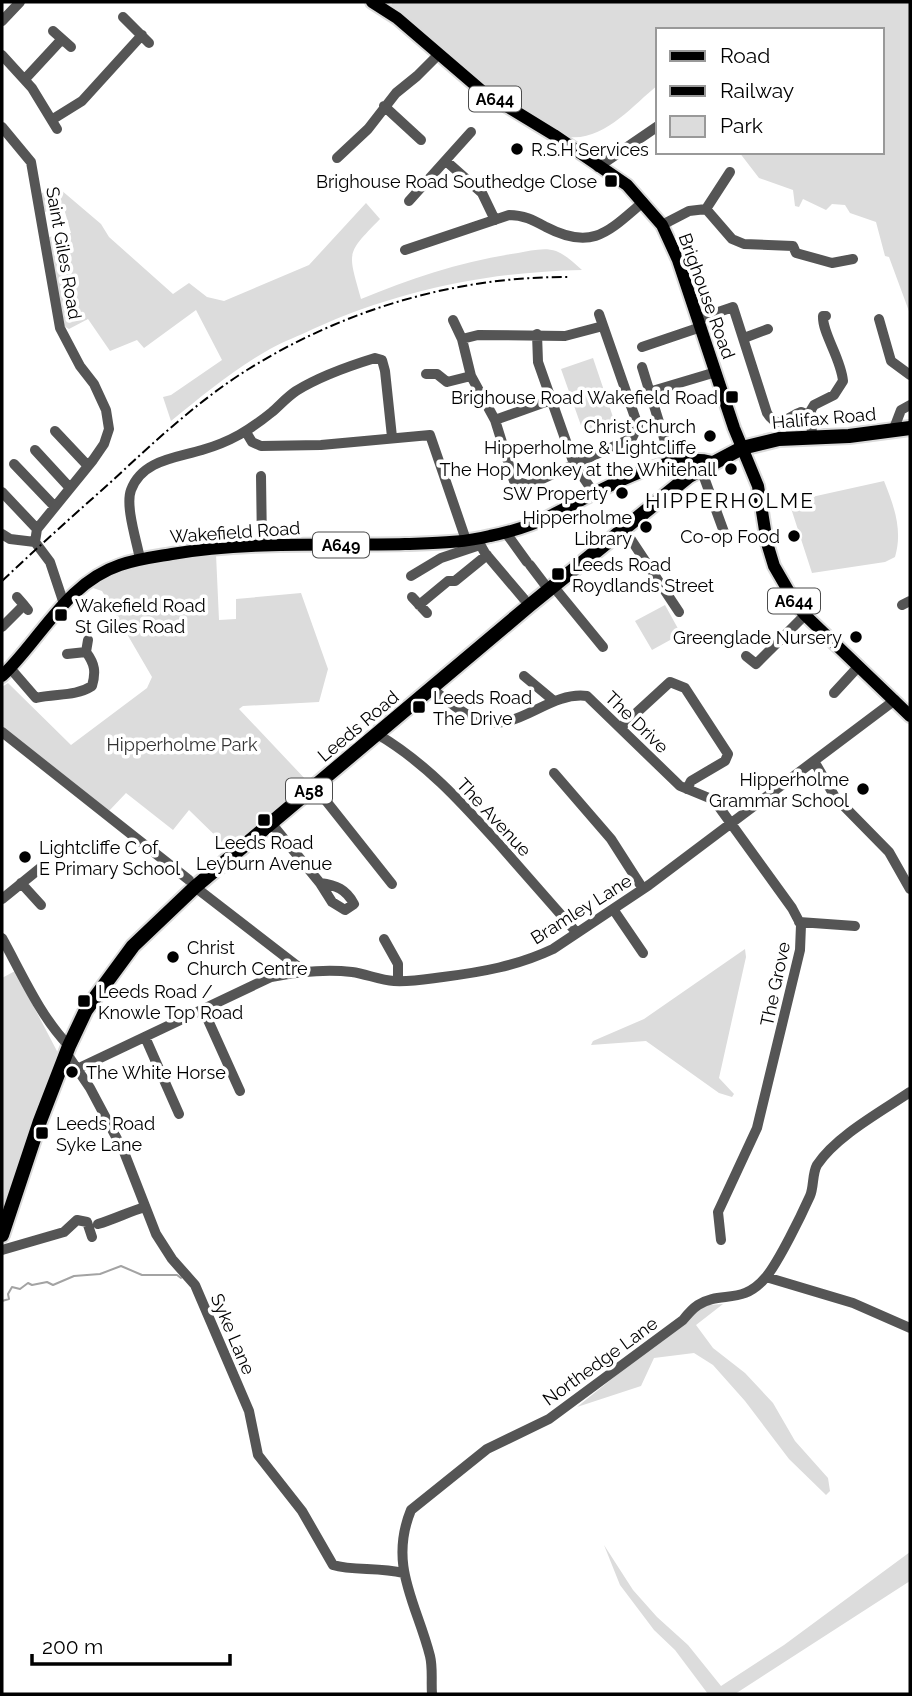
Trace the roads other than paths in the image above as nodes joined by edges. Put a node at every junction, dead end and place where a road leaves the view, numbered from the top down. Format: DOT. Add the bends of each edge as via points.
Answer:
graph roads {
  1 [pos="20,2"];
  2 [pos="372,2"];
  3 [pos="123,17"];
  4 [pos="2,21"];
  5 [pos="53,31"];
  6 [pos="62,39"];
  7 [pos="71,47"];
  8 [pos="439,54"];
  9 [pos="2,55"];
  10 [pos="25,79"];
  11 [pos="384,106"];
  12 [pos="2,127"];
  13 [pos="656,127"];
  14 [pos="472,132"];
  15 [pos="421,140"];
  16 [pos="337,158"];
  17 [pos="446,161"];
  18 [pos="598,167"];
  19 [pos="730,172"];
  20 [pos="409,201"];
  21 [pos="643,202"];
  22 [pos="705,209"];
  23 [pos="495,220"];
  24 [pos="663,226"];
  25 [pos="405,250"];
  26 [pos="853,259"];
  27 [pos="599,314"];
  28 [pos="826,316"];
  29 [pos="879,319"];
  30 [pos="453,320"];
  31 [pos="700,323"];
  32 [pos="603,326"];
  33 [pos="768,329"];
  34 [pos="537,334"];
  35 [pos="744,338"];
  36 [pos="462,339"];
  37 [pos="642,346"];
  38 [pos="642,367"];
  39 [pos="716,372"];
  40 [pos="426,374"];
  41 [pos="910,375"];
  42 [pos="471,376"];
  43 [pos="649,392"];
  44 [pos="551,400"];
  45 [pos="910,405"];
  46 [pos="811,416"];
  47 [pos="495,420"];
  48 [pos="910,428"];
  49 [pos="55,431"];
  50 [pos="893,431"];
  51 [pos="246,432"];
  52 [pos="392,437"];
  53 [pos="812,437"];
  54 [pos="742,448"];
  55 [pos="35,450"];
  56 [pos="14,464"];
  57 [pos="574,464"];
  58 [pos="672,464"];
  59 [pos="88,466"];
  60 [pos="706,466"];
  61 [pos="261,477"];
  62 [pos="71,488"];
  63 [pos="2,492"];
  64 [pos="594,492"];
  65 [pos="55,507"];
  66 [pos="37,529"];
  67 [pos="624,529"];
  68 [pos="724,532"];
  69 [pos="506,533"];
  70 [pos="2,534"];
  71 [pos="35,542"];
  72 [pos="474,542"];
  73 [pos="262,545"];
  74 [pos="487,555"];
  75 [pos="140,559"];
  76 [pos="411,576"];
  77 [pos="551,588"];
  78 [pos="524,599"];
  79 [pos="23,604"];
  80 [pos="64,604"];
  81 [pos="419,605"];
  82 [pos="678,612"];
  83 [pos="805,615"];
  84 [pos="2,627"];
  85 [pos="88,640"];
  86 [pos="603,647"];
  87 [pos="86,652"];
  88 [pos="67,654"];
  89 [pos="746,656"];
  90 [pos="858,667"];
  91 [pos="6,672"];
  92 [pos="524,676"];
  93 [pos="432,689"];
  94 [pos="834,692"];
  95 [pos="895,700"];
  96 [pos="554,701"];
  97 [pos="910,716"];
  98 [pos="621,727"];
  99 [pos="2,732"];
  100 [pos="377,734"];
  101 [pos="814,761"];
  102 [pos="554,773"];
  103 [pos="315,787"];
  104 [pos="687,789"];
  105 [pos="271,823"];
  106 [pos="730,825"];
  107 [pos="44,865"];
  108 [pos="21,883"];
  109 [pos="192,883"];
  110 [pos="320,883"];
  111 [pos="392,884"];
  112 [pos="643,889"];
  113 [pos="910,889"];
  114 [pos="2,899"];
  115 [pos="41,905"];
  116 [pos="613,909"];
  117 [pos="799,922"];
  118 [pos="855,926"];
  119 [pos="577,933"];
  120 [pos="2,937"];
  121 [pos="384,940"];
  122 [pos="643,953"];
  123 [pos="305,972"];
  124 [pos="398,981"];
  125 [pos="203,1009"];
  126 [pos="145,1037"];
  127 [pos="68,1050"];
  128 [pos="77,1069"];
  129 [pos="240,1091"];
  130 [pos="910,1092"];
  131 [pos="179,1114"];
  132 [pos="145,1207"];
  133 [pos="98,1224"];
  134 [pos="2,1236"];
  135 [pos="92,1237"];
  136 [pos="721,1240"];
  137 [pos="2,1250"];
  138 [pos="766,1277"];
  139 [pos="910,1328"];
  140 [pos="402,1573"];
  141 [pos="432,1694"];
  1 -- 4 [label="street"];
  2 -- 8 [label="main road, Brighouse Road / A644"];
  3 -- 10 [label="street" via="145,39 55,124"];
  5 -- 6 [label="street"];
  6 -- 7 [label="street"];
  6 -- 10 [label="street"];
  8 -- 11 [label="street"];
  8 -- 18 [label="main road, Brighouse Road / A644" via="482,91"];
  9 -- 10 [label="street"];
  11 -- 15 [label="street"];
  11 -- 16 [label="street" via="368,129"];
  12 -- 59 [label="street, Saint Giles Road" via="31,162 60,328 106,411 109,429"];
  13 -- 18 [label="street"];
  14 -- 17 [label="street"];
  17 -- 20 [label="street"];
  17 -- 23 [label="street" via="482,192"];
  18 -- 21 [label="main road, Brighouse Road / A644" via="627,185"];
  19 -- 22 [label="street"];
  21 -- 23 [label="street" via="593,238 566,236 522,215"];
  21 -- 24 [label="main road, Brighouse Road / A644"];
  22 -- 24 [label="street" via="689,211"];
  22 -- 26 [label="street" via="732,239 744,244 793,246 796,254 832,263"];
  23 -- 25 [label="street"];
  24 -- 31 [label="main road, Brighouse Road / A644"];
  27 -- 32 [label="street"];
  28 -- 46 [label="street" via="822,324 843,381 834,395 814,405"];
  29 -- 41 [label="street" via="891,361"];
  30 -- 36 [label="street"];
  31 -- 35 [label="street" via="733,307"];
  31 -- 37 [label="street"];
  31 -- 39 [label="main road, Brighouse Road / A644"];
  32 -- 34 [label="street" via="565,336"];
  32 -- 57 [label="street" via="638,426 632,438"];
  33 -- 35 [label="street"];
  34 -- 36 [label="street"];
  34 -- 44 [label="street" via="538,362"];
  35 -- 46 [label="street" via="772,420 779,423 801,412"];
  36 -- 42 [label="street"];
  38 -- 43 [label="street"];
  39 -- 43 [label="street"];
  39 -- 54 [label="main road, Brighouse Road / A644"];
  40 -- 42 [label="street" via="437,374 447,382"];
  42 -- 47 [label="street"];
  43 -- 58 [label="street"];
  44 -- 47 [label="street"];
  44 -- 57 [label="street"];
  45 -- 50 [label="street" via="901,410"];
  46 -- 53 [label="street"];
  47 -- 57 [label="street" via="514,481 529,485"];
  48 -- 50 [label="highway, Halifax Road / A58"];
  49 -- 59 [label="street"];
  50 -- 53 [label="highway, Halifax Road / A58"];
  51 -- 52 [label="street" via="261,446"];
  51 -- 52 [label="street" via="295,391 379,358 384,363"];
  51 -- 75 [label="street" via="201,451 165,458 143,473 129,500"];
  52 -- 72 [label="street" via="430,435"];
  53 -- 54 [label="highway, Halifax Road / A58"];
  54 -- 60 [label="highway, Leeds Road / A58"];
  54 -- 83 [label="main road, A644" via="758,486 774,566"];
  55 -- 62 [label="street"];
  56 -- 65 [label="street"];
  57 -- 64 [label="street"];
  58 -- 60 [label="main road, Wakefield Road / A649" via="694,458"];
  58 -- 64 [label="main road, Wakefield Road / A649"];
  59 -- 62 [label="street, Saint Giles Road"];
  60 -- 67 [label="highway, Leeds Road / A58"];
  60 -- 68 [label="street"];
  61 -- 73 [label="street"];
  62 -- 65 [label="street, Saint Giles Road"];
  63 -- 66 [label="street"];
  64 -- 69 [label="main road, Wakefield Road / A649"];
  65 -- 66 [label="street, Saint Giles Road"];
  66 -- 71 [label="street"];
  67 -- 77 [label="highway, Leeds Road / A58"];
  67 -- 82 [label="street"];
  69 -- 72 [label="main road, Wakefield Road / A649"];
  69 -- 77 [label="street"];
  70 -- 71 [label="street"];
  71 -- 80 [label="street" via="50,562"];
  72 -- 73 [label="main road, Wakefield Road / A649"];
  72 -- 74 [label="street"];
  72 -- 76 [label="street"];
  73 -- 75 [label="main road, Wakefield Road / A649"];
  74 -- 78 [label="street"];
  74 -- 81 [label="street"];
  75 -- 80 [label="main road, Wakefield Road / A649" via="97,575"];
  77 -- 86 [label="street"];
  77 -- 93 [label="highway, Leeds Road / A58"];
  79 -- 84 [label="street"];
  80 -- 91 [label="main road, Wakefield Road / A649"];
  83 -- 89 [label="street" via="755,664"];
  83 -- 90 [label="main road, A644"];
  85 -- 87 [label="street"];
  87 -- 88 [label="street"];
  87 -- 91 [label="street" via="94,662 95,675 92,686 80,693 36,698"];
  90 -- 94 [label="street"];
  90 -- 95 [label="main road, A644"];
  92 -- 96 [label="street"];
  93 -- 96 [label="street, The Drive" via="474,719 496,725"];
  93 -- 100 [label="highway, Leeds Road / A58"];
  95 -- 97 [label="main road, A644"];
  95 -- 101 [label="street, Bramley Lane"];
  96 -- 98 [label="street, The Drive" via="573,694 587,696"];
  98 -- 104 [label="street, The Drive"];
  98 -- 104 [label="street" via="670,682 684,688 728,754"];
  99 -- 109 [label="street"];
  100 -- 103 [label="highway, Leeds Road / A58"];
  100 -- 119 [label="street, The Avenue" via="429,771"];
  101 -- 106 [label="street, Bramley Lane"];
  101 -- 113 [label="street" via="835,797 889,852"];
  102 -- 112 [label="street" via="611,839"];
  103 -- 105 [label="highway, Leeds Road / A58"];
  103 -- 111 [label="street"];
  104 -- 106 [label="street, The Drive" via="714,800"];
  105 -- 109 [label="highway, Leeds Road / A58"];
  105 -- 110 [label="street"];
  106 -- 112 [label="street, Bramley Lane"];
  106 -- 117 [label="street, The Grove"];
  107 -- 108 [label="street"];
  108 -- 114 [label="street"];
  108 -- 115 [label="street"];
  109 -- 123 [label="street"];
  109 -- 127 [label="highway, Leeds Road / A58" via="108,976"];
  112 -- 116 [label="street, Bramley Lane"];
  116 -- 119 [label="street, Bramley Lane"];
  116 -- 122 [label="street"];
  117 -- 118 [label="street"];
  117 -- 136 [label="street, The Grove" via="800,950 757,1128 718,1212"];
  119 -- 124 [label="street, Bramley Lane" via="553,949 508,967"];
  120 -- 127 [label="street, Syke Lane"];
  121 -- 124 [label="street" via="398,964"];
  123 -- 124 [label="street, Bramley Lane" via="353,972"];
  123 -- 125 [label="street, Bramley Lane" via="271,977"];
  125 -- 126 [label="street, Bramley Lane"];
  125 -- 129 [label="street"];
  126 -- 128 [label="street, Bramley Lane"];
  126 -- 131 [label="street"];
  127 -- 128 [label="street, Syke Lane"];
  127 -- 134 [label="highway, Leeds Road / A58"];
  128 -- 132 [label="street, Syke Lane" via="124,1152"];
  130 -- 138 [label="street, Northedge Lane" via="849,1134 815,1168 811,1194"];
  132 -- 133 [label="street"];
  132 -- 140 [label="street, Syke Lane" via="172,1259 195,1284 249,1411 258,1455 302,1511 330,1563"];
  135 -- 137 [label="street" via="87,1222 77,1220 64,1232"];
  138 -- 139 [label="street" via="853,1303"];
  138 -- 140 [label="street, Northedge Lane" via="736,1297 698,1305 549,1419 487,1449 452,1476 411,1510 405,1525"];
  140 -- 141 [label="street, Northedge Lane" via="430,1657"];
}
